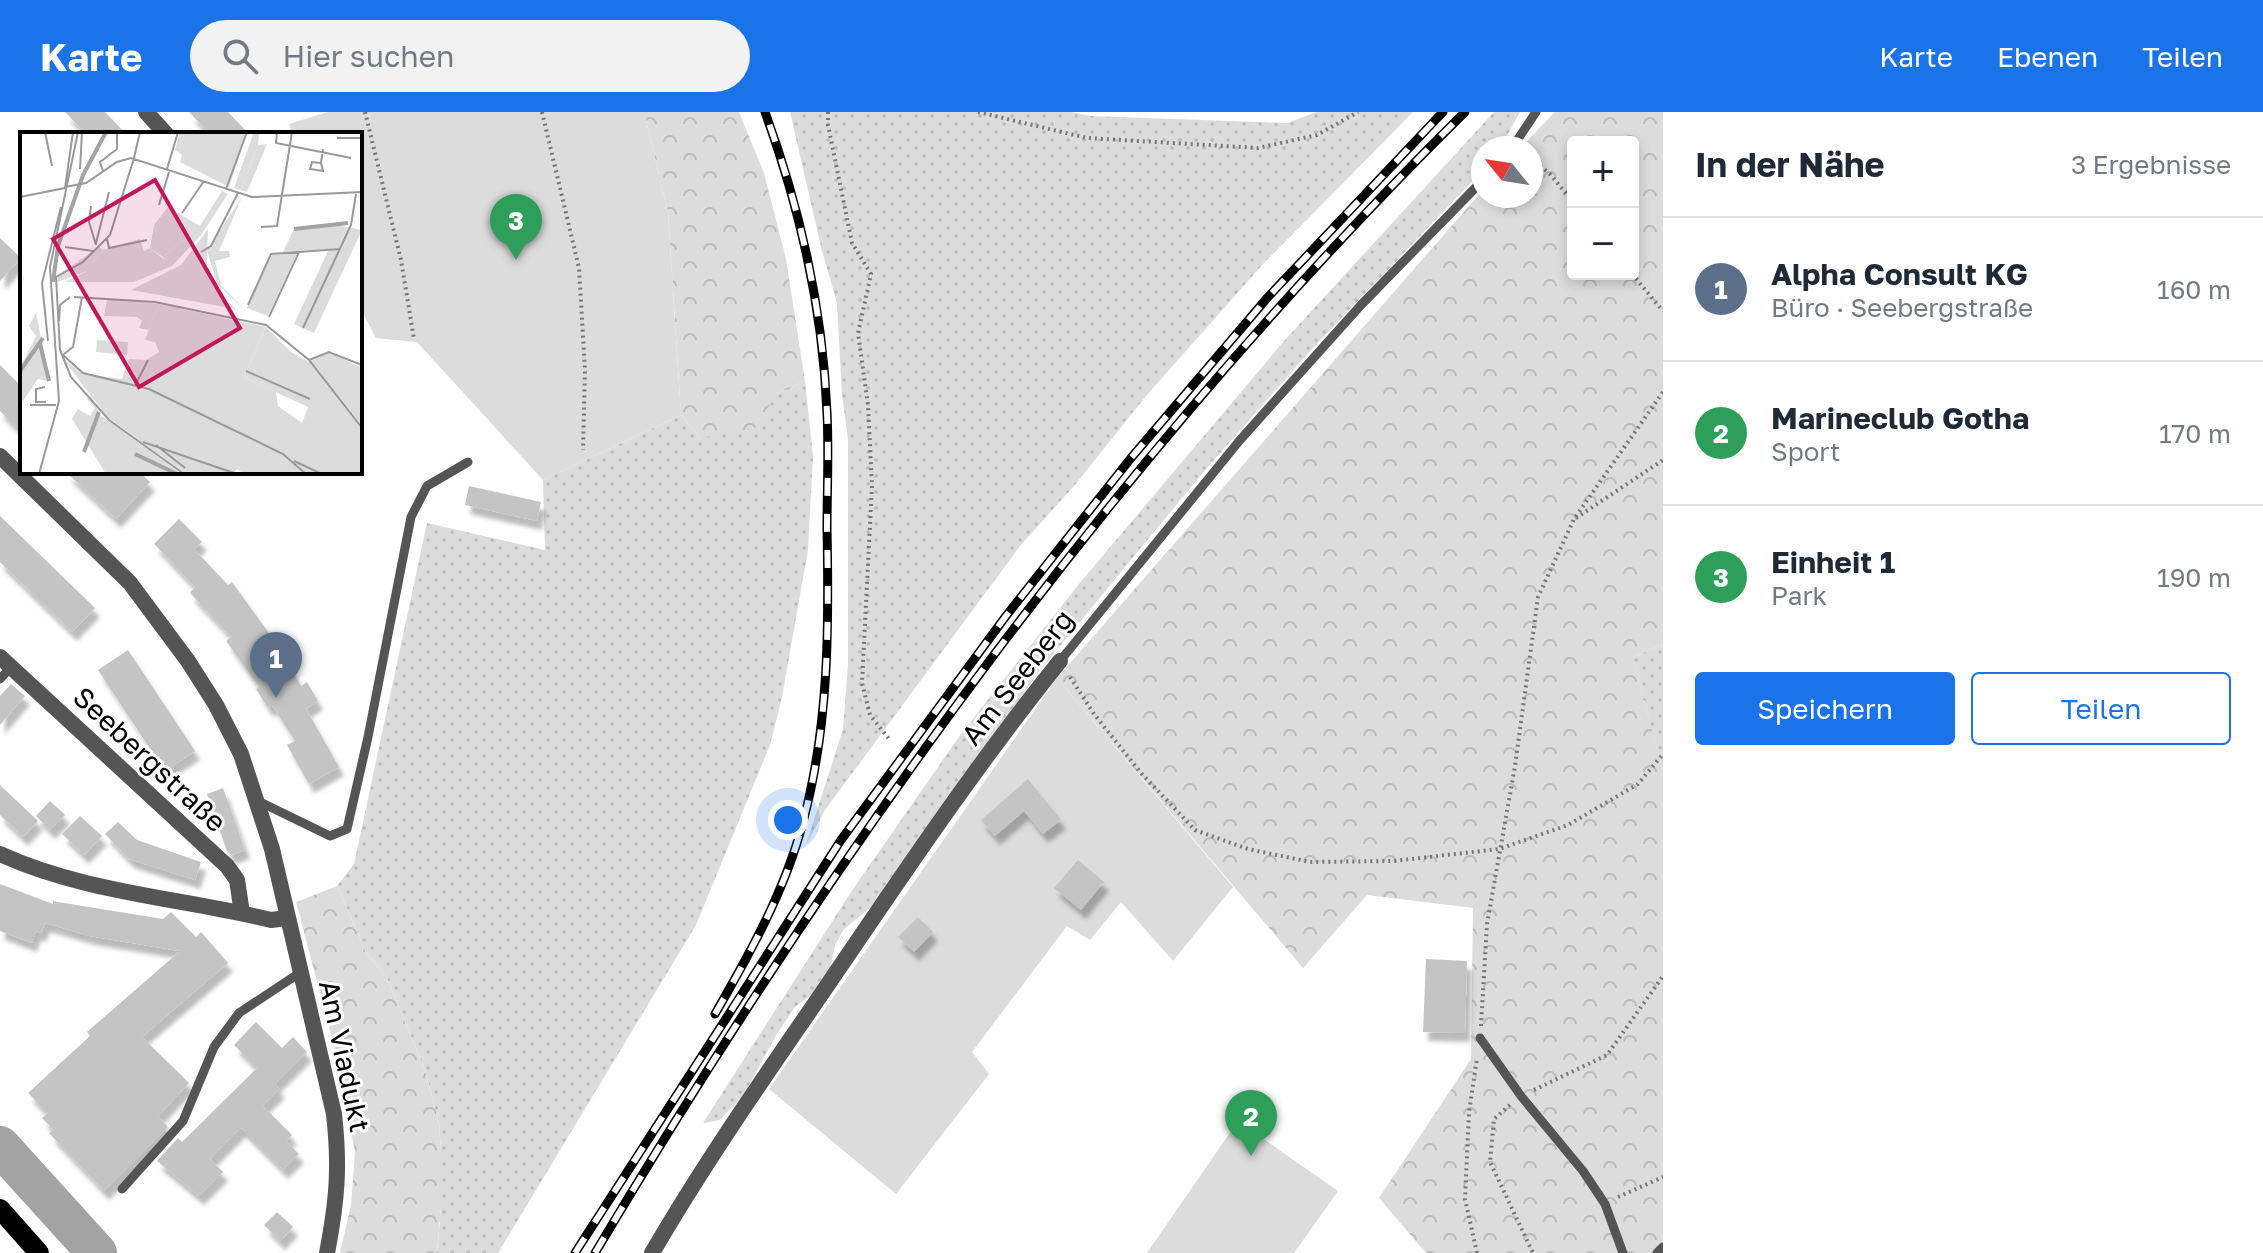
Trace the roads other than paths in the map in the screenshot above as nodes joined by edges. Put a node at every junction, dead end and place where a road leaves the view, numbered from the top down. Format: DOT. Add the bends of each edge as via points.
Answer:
graph roads {
  1 [pos="146,112"];
  2 [pos="1536,112"];
  3 [pos="164,132"];
  4 [pos="1520,136"];
  5 [pos="1471,192"];
  6 [pos="0,456"];
  7 [pos="468,462"];
  8 [pos="1060,661"];
  9 [pos="4,668"];
  10 [pos="258,801"];
  11 [pos="0,854"];
  12 [pos="242,913"];
  13 [pos="287,918"];
  14 [pos="301,972"];
  15 [pos="1480,1038"];
  16 [pos="122,1189"];
  17 [pos="0,1209"];
  18 [pos="1663,1247"];
  19 [pos="39,1253"];
  20 [pos="327,1253"];
  21 [pos="652,1253"];
  22 [pos="1623,1253"];
  23 [pos="1657,1253"];
  1 -- 3 [label="street"];
  2 -- 4 [label="lane"];
  5 -- 8 [label="lane, Am Seeberg" via="1240,440"];
  6 -- 10 [label="street, Seebergstraße" via="103,555 153,612 216,705"];
  7 -- 10 [label="lane" via="427,486 411,517 347,829 330,836"];
  8 -- 21 [label="street, Am Seeberg" via="869,924 690,1187"];
  9 -- 12 [label="street, Seebergstraße" via="227,866 237,880"];
  10 -- 13 [label="street, Seebergstraße"];
  11 -- 12 [label="street" via="73,881"];
  12 -- 13 [label="street"];
  13 -- 14 [label="street, Am Viadukt"];
  14 -- 16 [label="lane" via="239,1013 214,1047 183,1121"];
  14 -- 20 [label="street, Am Viadukt" via="334,1114 339,1159"];
  15 -- 22 [label="lane" via="1605,1204"];
  17 -- 19 [label="main road"];
  18 -- 23 [label="lane"];
}
